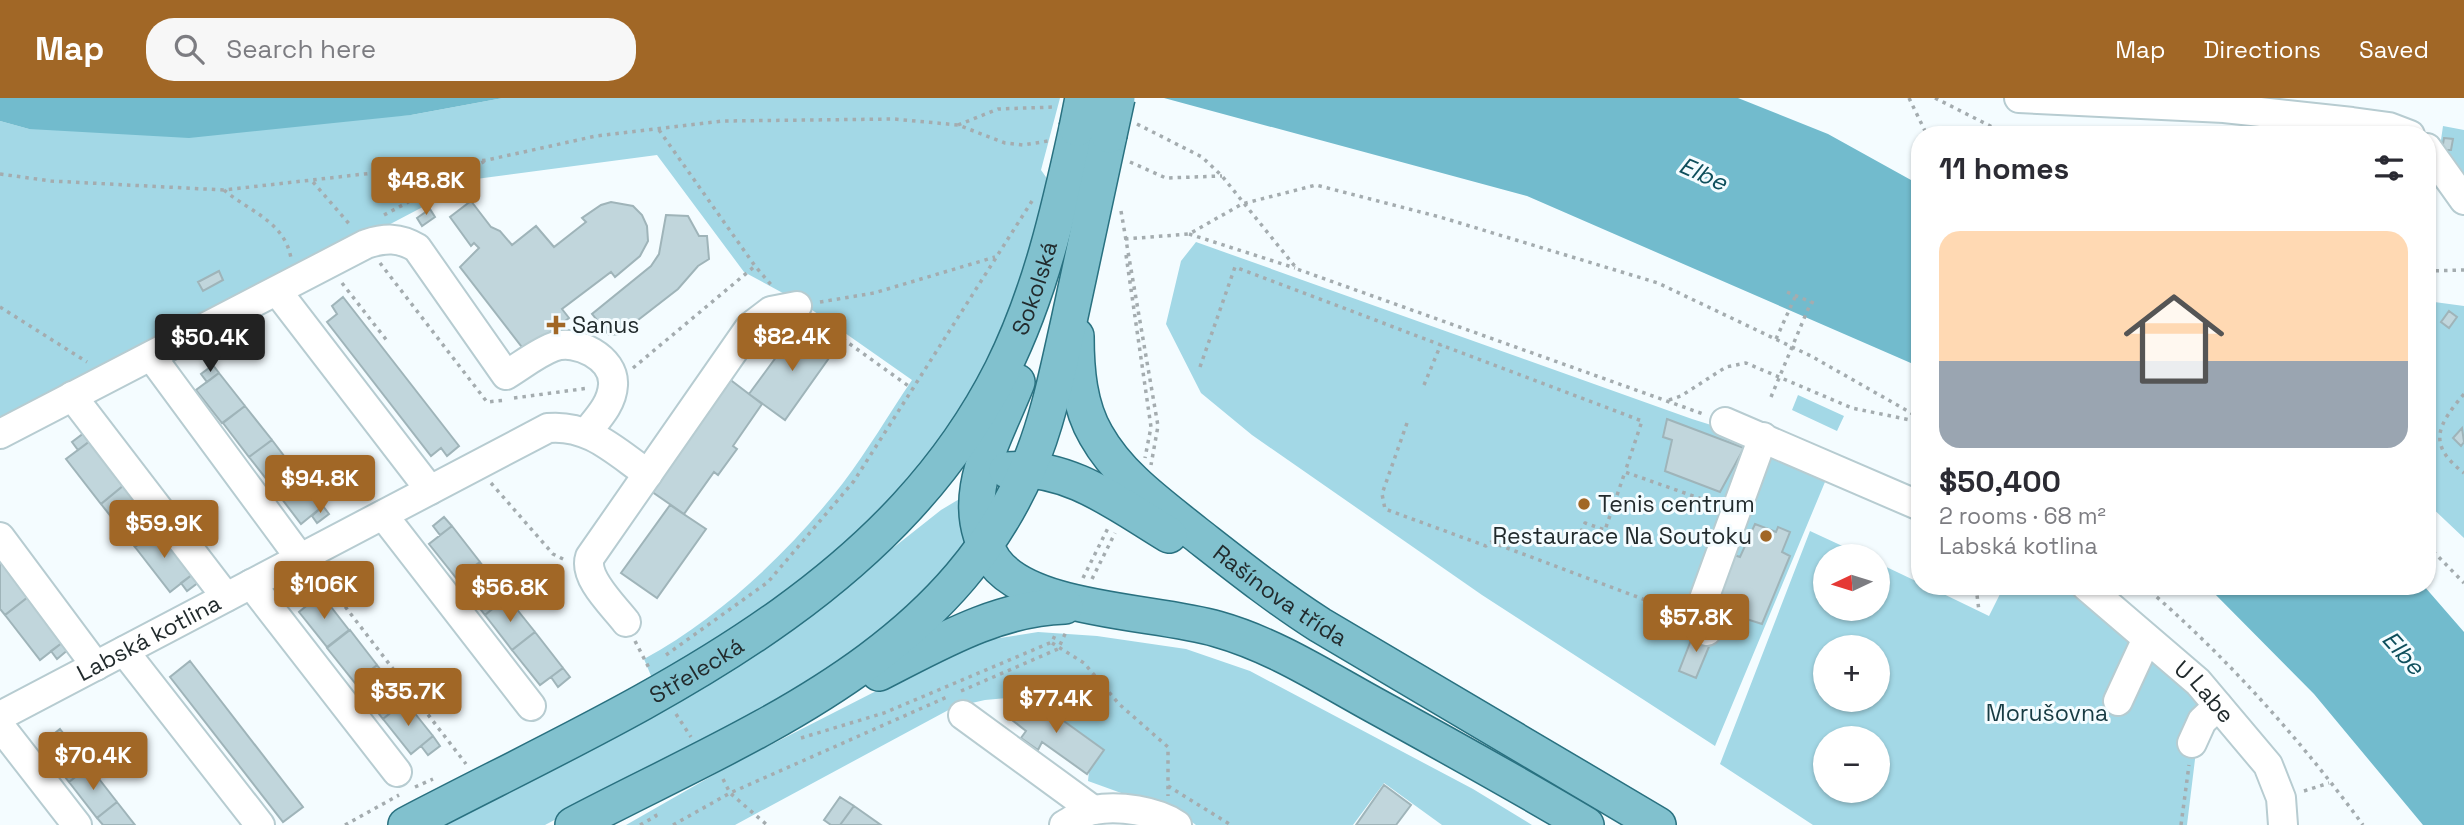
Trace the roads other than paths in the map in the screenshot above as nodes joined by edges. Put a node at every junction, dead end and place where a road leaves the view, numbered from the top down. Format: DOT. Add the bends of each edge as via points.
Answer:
graph roads {
  1 [pos="2018,98"];
  2 [pos="1095,123"];
  3 [pos="2382,126"];
  4 [pos="2436,161"];
  5 [pos="2464,201"];
  6 [pos="1058,218"];
  7 [pos="1086,243"];
  8 [pos="286,286"];
  9 [pos="797,306"];
  10 [pos="151,356"];
  11 [pos="72,396"];
  12 [pos="1725,422"];
  13 [pos="587,432"];
  14 [pos="0,434"];
  15 [pos="1763,437"];
  16 [pos="946,459"];
  17 [pos="1028,468"];
  18 [pos="648,474"];
  19 [pos="980,475"];
  20 [pos="430,490"];
  21 [pos="1911,502"];
  22 [pos="383,515"];
  23 [pos="0,537"];
  24 [pos="986,546"];
  25 [pos="300,558"];
  26 [pos="845,569"];
  27 [pos="239,591"];
  28 [pos="1271,594"];
  29 [pos="2096,595"];
  30 [pos="1097,598"];
  31 [pos="626,622"];
  32 [pos="1702,624"];
  33 [pos="2142,649"];
  34 [pos="124,651"];
  35 [pos="96,666"];
  36 [pos="2119,701"];
  37 [pos="531,706"];
  38 [pos="2218,706"];
  39 [pos="963,715"];
  40 [pos="0,716"];
  41 [pos="0,726"];
  42 [pos="788,728"];
  43 [pos="2192,743"];
  44 [pos="397,772"];
  45 [pos="1093,810"];
  46 [pos="1173,822"];
  47 [pos="77,825"];
  48 [pos="260,825"];
  49 [pos="406,825"];
  50 [pos="573,825"];
  51 [pos="1064,825"];
  52 [pos="1586,825"];
  53 [pos="1658,825"];
  54 [pos="2283,825"];
  1 -- 3 [label="street" via="2224,108"];
  2 -- 6 [label="main road, Sokolská"];
  2 -- 7 [label="main road, Sokolská"];
  4 -- 5 [label="street"];
  6 -- 16 [label="main road, Sokolská" via="1006,361"];
  6 -- 19 [label="main road" via="1032,339"];
  7 -- 17 [label="main road, Sokolská" via="1050,402"];
  7 -- 28 [label="main road, Rašínova třída" via="1076,318 1076,363 1083,404 1096,436 1153,500"];
  8 -- 10 [label="street"];
  8 -- 13 [label="street" via="366,244 398,239 417,247 506,375 554,346 573,346 603,360 613,384 609,404"];
  8 -- 20 [label="street"];
  9 -- 18 [label="street" via="771,311 750,327"];
  10 -- 11 [label="street"];
  10 -- 25 [label="street"];
  11 -- 14 [label="street"];
  11 -- 27 [label="street"];
  12 -- 15 [label="street"];
  13 -- 18 [label="street, Labská kotlina"];
  13 -- 20 [label="street, Labská kotlina" via="566,426 548,428"];
  15 -- 21 [label="street"];
  15 -- 32 [label="street"];
  16 -- 26 [label="main road, Střelecká" via="925,488"];
  17 -- 19 [label="main road"];
  17 -- 24 [label="main road, Sokolská"];
  17 -- 28 [label="main road" via="1086,486"];
  18 -- 31 [label="street" via="587,566"];
  19 -- 24 [label="main road" via="976,512"];
  19 -- 26 [label="main road" via="938,495"];
  20 -- 22 [label="street, Labská kotlina"];
  22 -- 25 [label="street, Labská kotlina"];
  22 -- 37 [label="street"];
  23 -- 35 [label="street"];
  24 -- 30 [label="main road" via="1003,571 1030,590 1066,601"];
  24 -- 42 [label="main road" via="946,595 901,637"];
  25 -- 27 [label="street, Labská kotlina"];
  26 -- 49 [label="main road, Střelecká" via="757,633 654,679"];
  27 -- 34 [label="street, Labská kotlina"];
  27 -- 44 [label="street"];
  28 -- 53 [label="main road, Rašínova třída"];
  29 -- 38 [label="street, U Labe" via="2198,682"];
  30 -- 42 [label="main road" via="1011,613 974,627 855,685"];
  30 -- 52 [label="main road, Rašínova třída" via="1218,629 1272,649"];
  33 -- 36 [label="street"];
  34 -- 35 [label="street, Labská kotlina"];
  34 -- 48 [label="street"];
  35 -- 40 [label="street, Labská kotlina"];
  38 -- 43 [label="street" via="2202,722"];
  38 -- 54 [label="street, U Labe" via="2268,765 2281,798"];
  39 -- 45 [label="street"];
  41 -- 47 [label="street"];
  42 -- 50 [label="main road" via="704,757"];
  45 -- 46 [label="street" via="1126,810"];
  45 -- 51 [label="street"];
}
